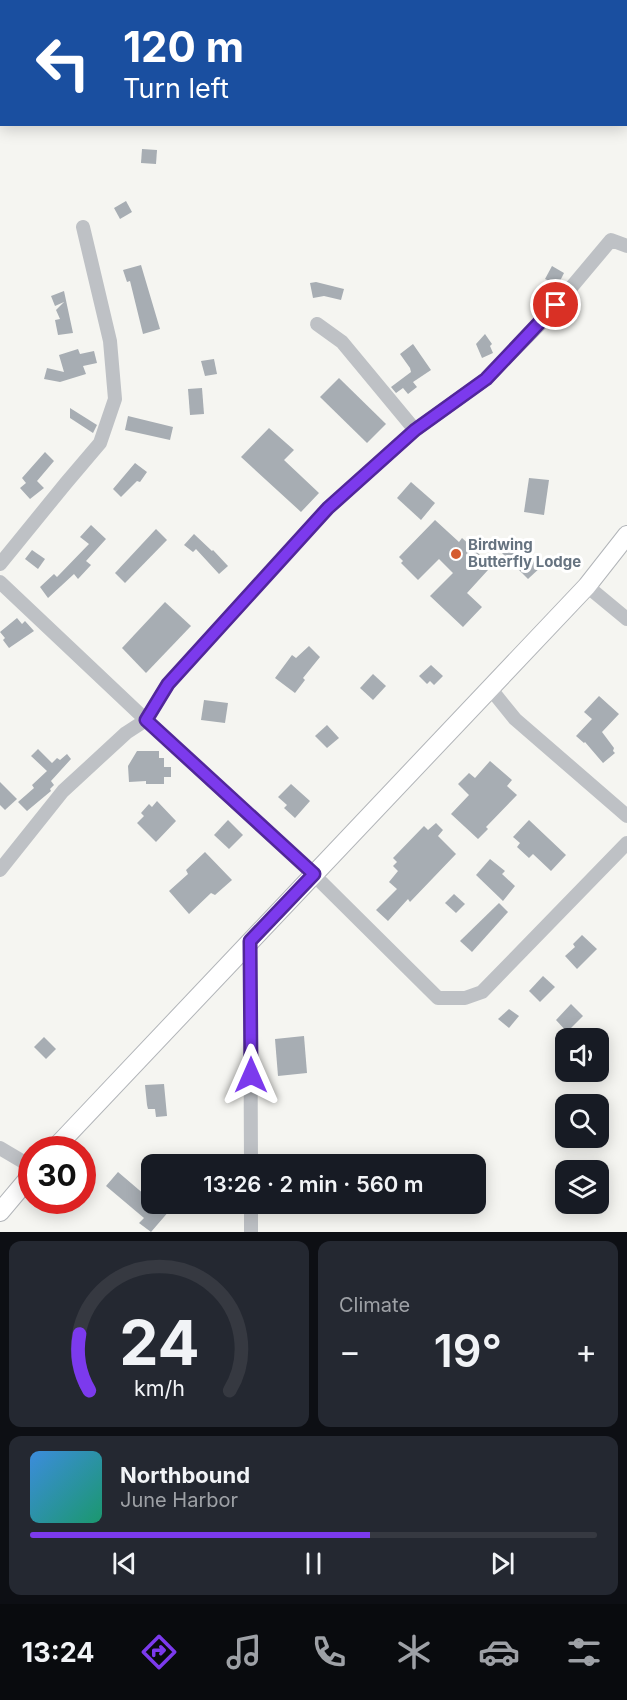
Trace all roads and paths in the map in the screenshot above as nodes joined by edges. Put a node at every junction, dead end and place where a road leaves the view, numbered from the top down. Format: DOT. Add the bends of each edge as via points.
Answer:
graph roads {
  1 [pos="83,227"];
  2 [pos="627,246"];
  3 [pos="317,324"];
  4 [pos="415,430"];
  5 [pos="627,535"];
  6 [pos="0,564"];
  7 [pos="0,582"];
  8 [pos="587,586"];
  9 [pos="627,619"];
  10 [pos="490,688"];
  11 [pos="146,720"];
  12 [pos="627,816"];
  13 [pos="627,843"];
  14 [pos="0,870"];
  15 [pos="314,874"];
  16 [pos="250,941"];
  17 [pos="66,1136"];
  18 [pos="0,1148"];
  19 [pos="251,1154"];
  20 [pos="18,1159"];
  21 [pos="18,1191"];
  22 [pos="0,1212"];
  23 [pos="251,1214"];
  24 [pos="251,1232"];
  1 -- 6 [label="street" via="110,341 115,399 100,444"];
  2 -- 4 [label="street" via="611,240 543,321 486,379"];
  3 -- 4 [label="street" via="342,342"];
  4 -- 11 [label="street" via="328,508 168,684"];
  5 -- 8 [label="main road"];
  7 -- 11 [label="street"];
  8 -- 9 [label="street"];
  8 -- 10 [label="main road"];
  10 -- 12 [label="street" via="515,719"];
  10 -- 15 [label="main road"];
  11 -- 14 [label="street" via="63,791"];
  11 -- 15 [label="street"];
  13 -- 15 [label="street" via="482,992 465,998 438,998"];
  15 -- 16 [label="main road"];
  16 -- 17 [label="main road"];
  16 -- 19 [label="street"];
  18 -- 20 [label="street"];
  21 -- 22 [label="main road"];
  23 -- 24 [label="street"];
}
